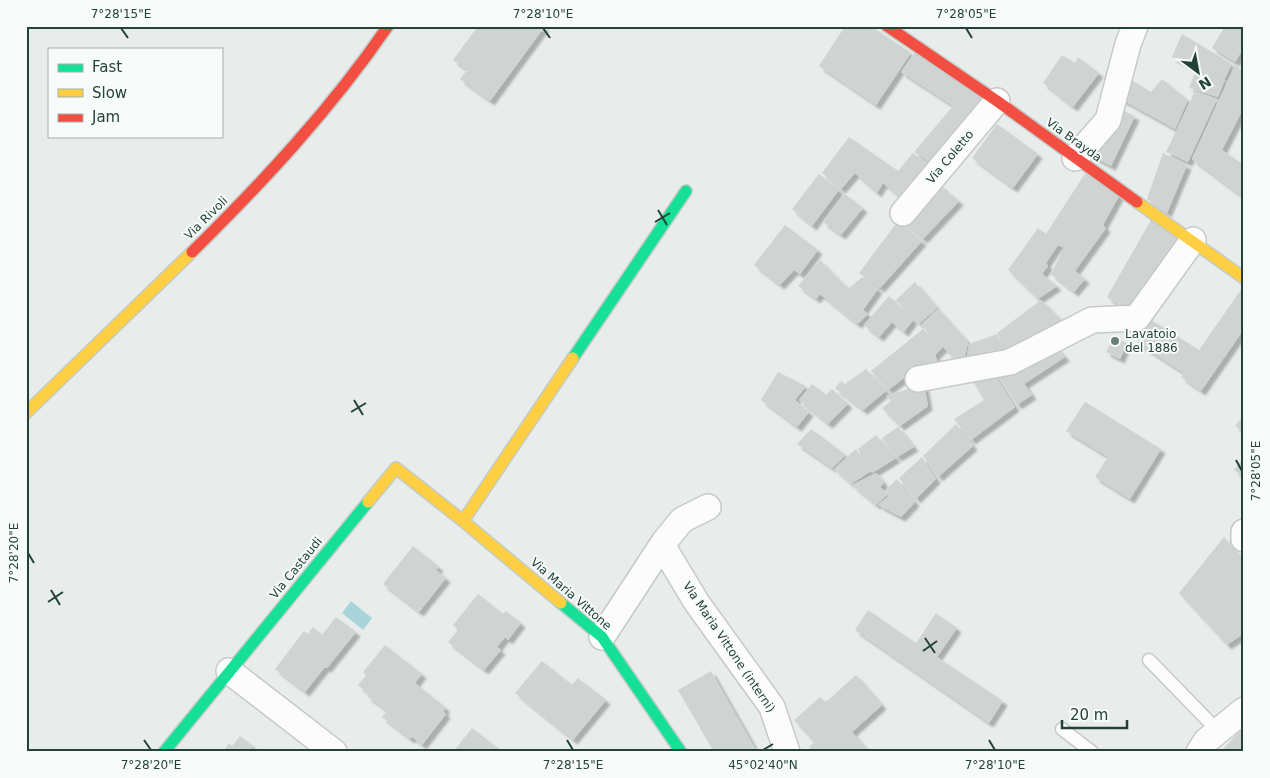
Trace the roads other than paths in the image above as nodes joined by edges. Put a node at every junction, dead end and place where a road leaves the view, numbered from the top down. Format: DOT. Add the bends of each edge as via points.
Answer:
graph roads {
  1 [pos="388,26"];
  2 [pos="887,26"];
  3 [pos="1135,26"];
  4 [pos="997,101"];
  5 [pos="1076,158"];
  6 [pos="686,191"];
  7 [pos="902,213"];
  8 [pos="1193,240"];
  9 [pos="1244,278"];
  10 [pos="918,379"];
  11 [pos="26,413"];
  12 [pos="708,508"];
  13 [pos="462,521"];
  14 [pos="1244,532"];
  15 [pos="1244,539"];
  16 [pos="662,545"];
  17 [pos="602,637"];
  18 [pos="1149,660"];
  19 [pos="230,672"];
  20 [pos="1244,710"];
  21 [pos="1062,729"];
  22 [pos="1218,731"];
  23 [pos="164,752"];
  24 [pos="334,752"];
  25 [pos="682,752"];
  26 [pos="787,752"];
  27 [pos="1092,752"];
  28 [pos="1199,752"];
  1 -- 11 [label="street, Via Rivoli" via="327,110 284,159"];
  2 -- 4 [label="street, Via Brayda"];
  3 -- 5 [label="street" via="1108,120"];
  4 -- 5 [label="street, Via Brayda"];
  4 -- 7 [label="street, Via Coletto"];
  5 -- 8 [label="street, Via Brayda"];
  6 -- 13 [label="street"];
  8 -- 9 [label="street, Via Brayda"];
  8 -- 10 [label="street" via="1137,318 1092,320 1010,362"];
  12 -- 16 [label="street" via="682,520"];
  13 -- 17 [label="street, Via Maria Vittone"];
  13 -- 19 [label="street, Via Castaudi" via="396,468"];
  14 -- 15 [label="street"];
  16 -- 17 [label="street"];
  16 -- 26 [label="street, Via Maria Vittone (interni)" via="697,602 772,707"];
  17 -- 25 [label="street, Via Maria Vittone"];
  18 -- 22 [label="lane"];
  19 -- 23 [label="street, Via Castaudi"];
  19 -- 24 [label="street"];
  20 -- 22 [label="street"];
  21 -- 27 [label="lane"];
  22 -- 28 [label="street"];
}
